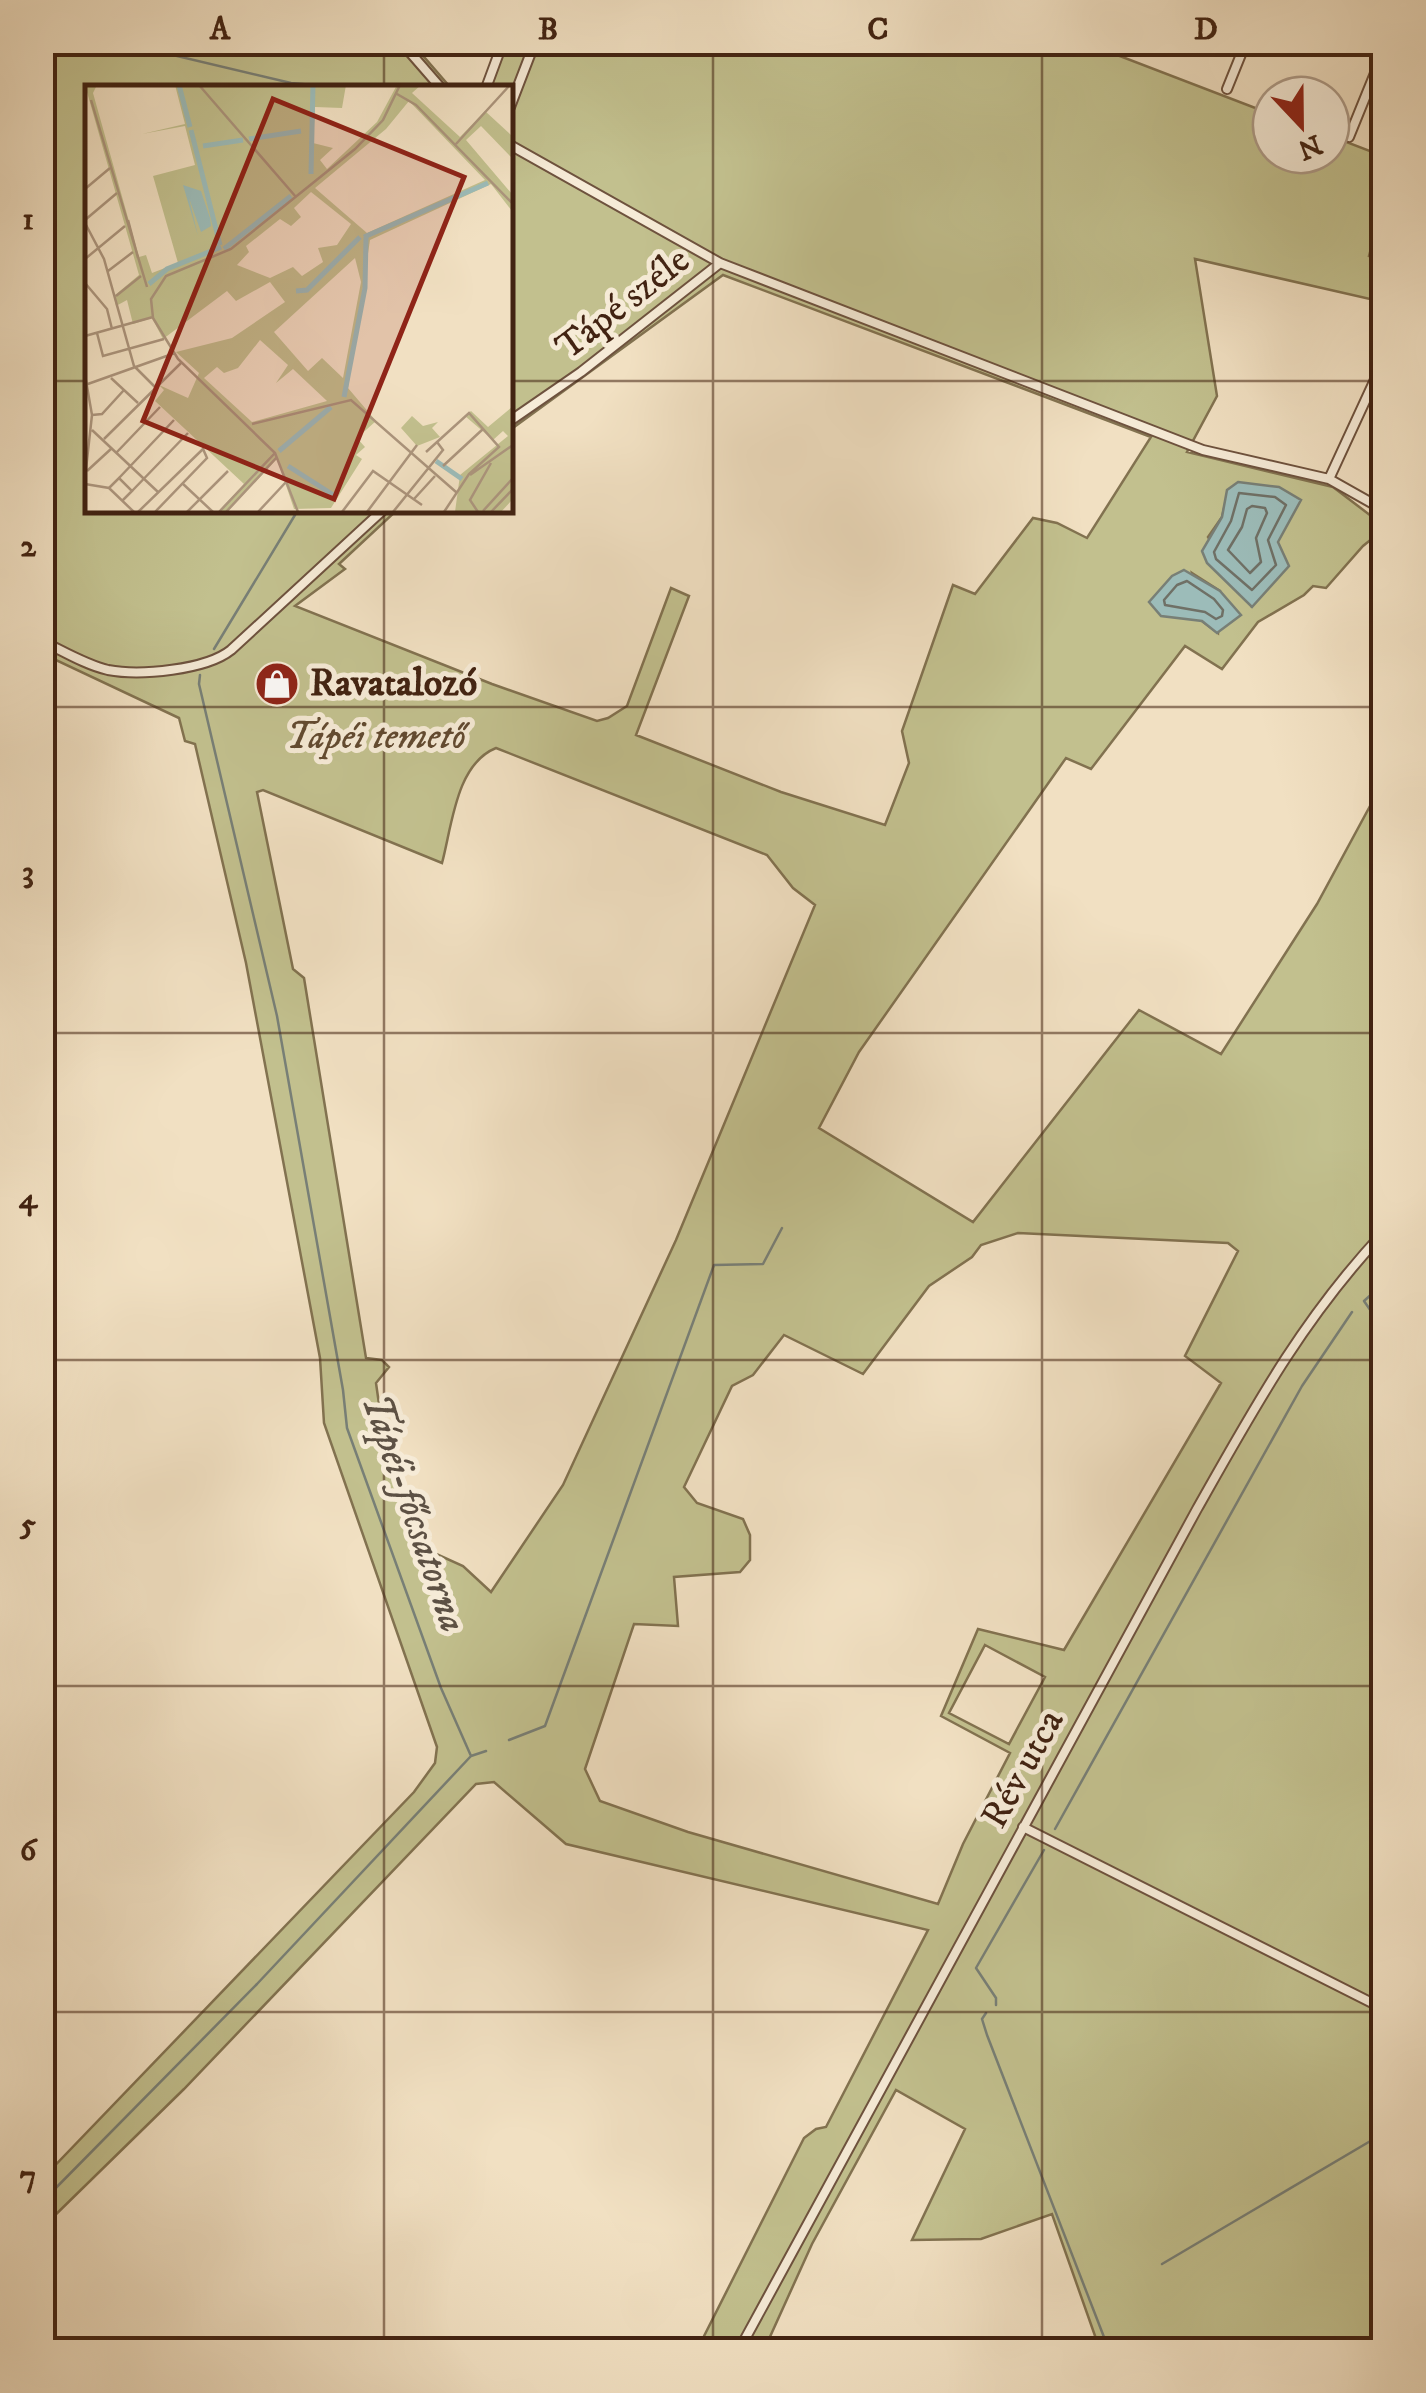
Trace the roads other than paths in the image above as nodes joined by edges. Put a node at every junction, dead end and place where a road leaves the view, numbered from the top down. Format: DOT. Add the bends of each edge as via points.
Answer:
graph roads {
  1 [pos="402,42"];
  2 [pos="504,42"];
  3 [pos="536,42"];
  4 [pos="1246,42"];
  5 [pos="1384,51"];
  6 [pos="438,85"];
  7 [pos="487,85"];
  8 [pos="1228,89"];
  9 [pos="512,102"];
  10 [pos="1351,134"];
  11 [pos="513,147"];
  12 [pos="720,264"];
  13 [pos="1384,360"];
  14 [pos="512,421"];
  15 [pos="1330,479"];
  16 [pos="1384,510"];
  17 [pos="380,512"];
  18 [pos="42,642"];
  19 [pos="1384,1232"];
  20 [pos="1023,1827"];
  21 [pos="1384,2010"];
  22 [pos="738,2350"];
  1 -- 6 [label="street"];
  2 -- 7 [label="street"];
  3 -- 9 [label="street"];
  4 -- 8 [label="street"];
  5 -- 10 [label="street"];
  11 -- 12 [label="street"];
  12 -- 14 [label="street, Tápé széle"];
  12 -- 15 [label="street" via="1203,450"];
  13 -- 15 [label="street"];
  15 -- 16 [label="street"];
  17 -- 18 [label="street" via="211,662 122,672"];
  19 -- 20 [label="street, Rév utca" via="1315,1312 1275,1372"];
  20 -- 21 [label="street"];
  20 -- 22 [label="street, Rév utca"];
}
